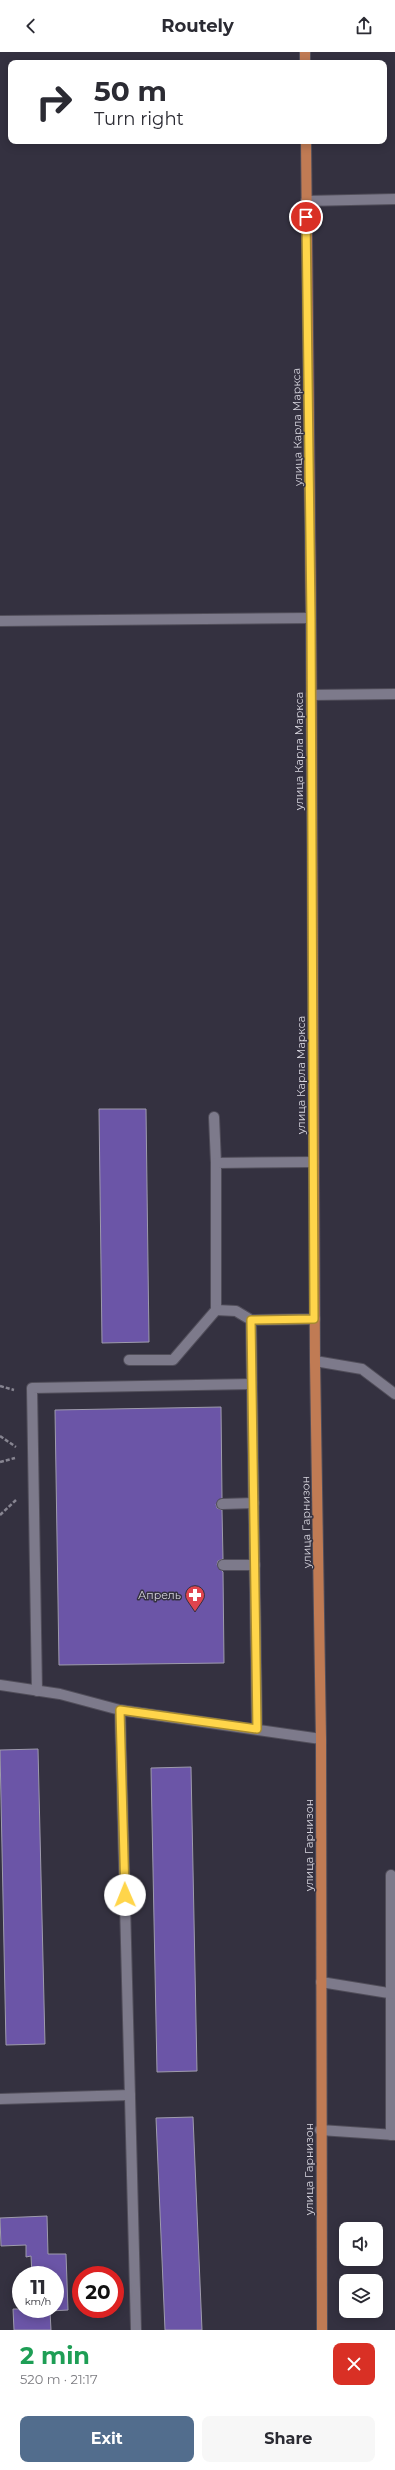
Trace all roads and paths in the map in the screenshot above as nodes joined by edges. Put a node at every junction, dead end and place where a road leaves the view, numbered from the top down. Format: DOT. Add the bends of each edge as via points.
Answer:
graph roads {
  1 [pos="306,144"];
  2 [pos="395,199"];
  3 [pos="306,201"];
  4 [pos="311,618"];
  5 [pos="0,622"];
  6 [pos="395,694"];
  7 [pos="311,695"];
  8 [pos="214,1118"];
  9 [pos="314,1162"];
  10 [pos="216,1163"];
  11 [pos="216,1310"];
  12 [pos="314,1319"];
  13 [pos="251,1320"];
  14 [pos="129,1360"];
  15 [pos="315,1361"];
  16 [pos="252,1384"];
  17 [pos="395,1394"];
  18 [pos="254,1503"];
  19 [pos="222,1504"];
  20 [pos="223,1565"];
  21 [pos="255,1565"];
  22 [pos="0,1685"];
  23 [pos="37,1690"];
  24 [pos="120,1710"];
  25 [pos="257,1729"];
  26 [pos="321,1739"];
  27 [pos="391,1876"];
  28 [pos="321,1982"];
  29 [pos="394,1994"];
  30 [pos="130,2095"];
  31 [pos="0,2100"];
  32 [pos="320,2130"];
  33 [pos="393,2135"];
  34 [pos="136,2330"];
  35 [pos="322,2330"];
  1 -- 3 [label="main road, улица Карла Маркса"];
  2 -- 3 [label="street"];
  3 -- 4 [label="main road, улица Карла Маркса"];
  4 -- 5 [label="street"];
  4 -- 7 [label="main road, улица Карла Маркса"];
  6 -- 7 [label="street"];
  7 -- 9 [label="main road, улица Карла Маркса"];
  8 -- 10 [label="street"];
  9 -- 10 [label="street"];
  9 -- 12 [label="main road, улица Карла Маркса"];
  10 -- 11 [label="street"];
  11 -- 13 [label="street" via="236,1311"];
  11 -- 14 [label="street" via="173,1360"];
  12 -- 13 [label="street"];
  12 -- 15 [label="main road, улица Карла Маркса"];
  13 -- 16 [label="street"];
  15 -- 17 [label="street" via="362,1369"];
  15 -- 26 [label="main road, улица Гарнизон"];
  16 -- 18 [label="street"];
  16 -- 23 [label="street" via="32,1388"];
  18 -- 19 [label="street"];
  18 -- 21 [label="street"];
  20 -- 21 [label="street"];
  21 -- 25 [label="street"];
  22 -- 23 [label="street"];
  23 -- 24 [label="street"];
  24 -- 25 [label="street"];
  24 -- 30 [label="street"];
  25 -- 26 [label="street"];
  26 -- 28 [label="main road, улица Гарнизон"];
  27 -- 29 [label="street"];
  28 -- 29 [label="street"];
  28 -- 32 [label="main road, улица Гарнизон"];
  29 -- 33 [label="street"];
  30 -- 31 [label="street"];
  30 -- 34 [label="street"];
  32 -- 33 [label="street"];
  32 -- 35 [label="main road, улица Гарнизон"];
}
